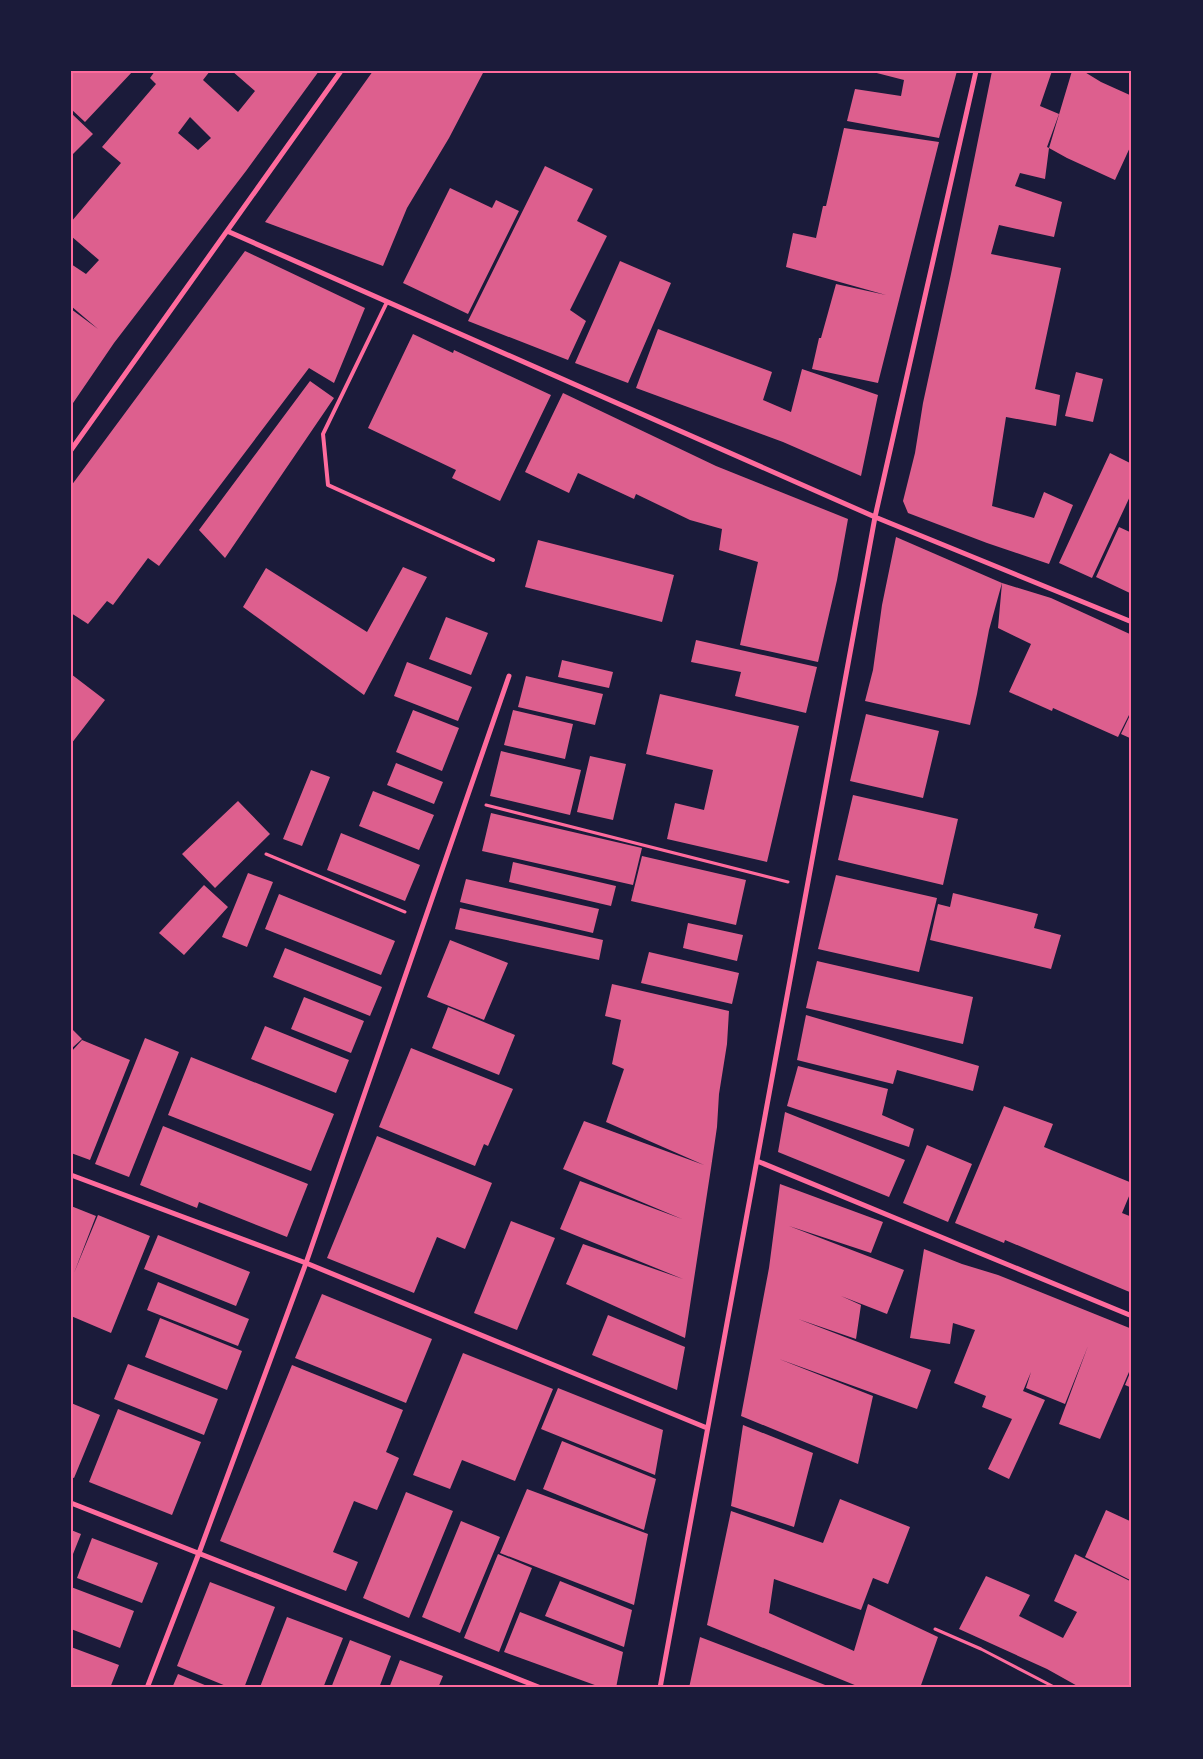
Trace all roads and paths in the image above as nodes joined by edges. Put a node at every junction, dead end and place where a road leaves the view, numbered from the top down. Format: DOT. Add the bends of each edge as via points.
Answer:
graph roads {
  1 [pos="341,71"];
  2 [pos="976,71"];
  3 [pos="227,231"];
  4 [pos="386,302"];
  5 [pos="71,450"];
  6 [pos="875,516"];
  7 [pos="493,560"];
  8 [pos="1132,622"];
  9 [pos="509,676"];
  10 [pos="466,800"];
  11 [pos="266,854"];
  12 [pos="807,887"];
  13 [pos="424,920"];
  14 [pos="757,1161"];
  15 [pos="71,1175"];
  16 [pos="306,1263"];
  17 [pos="1132,1316"];
  18 [pos="708,1428"];
  19 [pos="71,1503"];
  20 [pos="199,1553"];
  21 [pos="934,1629"];
  22 [pos="147,1688"];
  23 [pos="541,1688"];
  24 [pos="660,1688"];
  25 [pos="1056,1688"];
  1 -- 3 [label="street"];
  2 -- 6 [label="street"];
  3 -- 4 [label="street"];
  3 -- 5 [label="street"];
  4 -- 6 [label="street"];
  4 -- 7 [label="lane" via="323,434 328,485"];
  6 -- 8 [label="street"];
  6 -- 12 [label="street"];
  9 -- 10 [label="street"];
  10 -- 12 [label="path"];
  10 -- 13 [label="street"];
  11 -- 13 [label="path"];
  12 -- 14 [label="street"];
  13 -- 16 [label="street"];
  14 -- 17 [label="street"];
  14 -- 18 [label="street"];
  15 -- 16 [label="street"];
  16 -- 18 [label="street"];
  16 -- 20 [label="street"];
  18 -- 24 [label="street"];
  19 -- 20 [label="street"];
  20 -- 22 [label="street"];
  20 -- 23 [label="street"];
  21 -- 25 [label="path" via="981,1648"];
}
